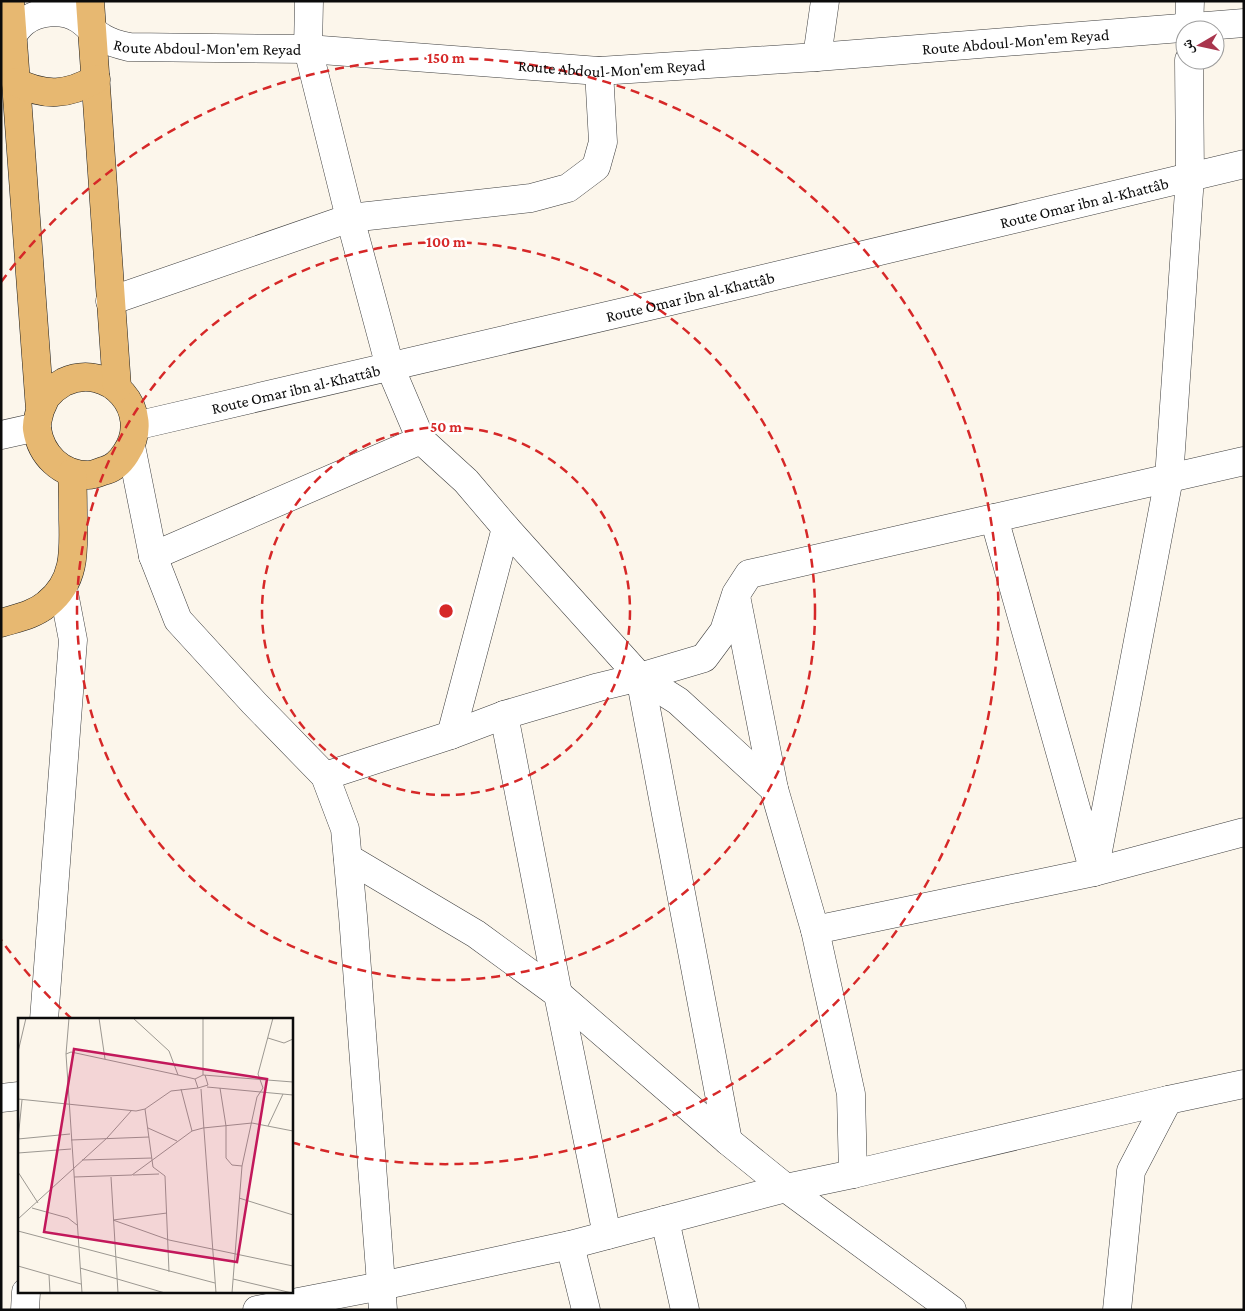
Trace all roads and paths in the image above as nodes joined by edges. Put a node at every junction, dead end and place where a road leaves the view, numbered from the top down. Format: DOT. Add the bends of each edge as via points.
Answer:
graph roads {
  1 [pos="10,1"];
  2 [pos="90,1"];
  3 [pos="309,1"];
  4 [pos="825,1"];
  5 [pos="1175,21"];
  6 [pos="1225,22"];
  7 [pos="1244,23"];
  8 [pos="93,31"];
  9 [pos="7,41"];
  10 [pos="308,49"];
  11 [pos="817,58"];
  12 [pos="1189,70"];
  13 [pos="599,71"];
  14 [pos="96,79"];
  15 [pos="16,82"];
  16 [pos="1244,164"];
  17 [pos="1190,177"];
  18 [pos="350,218"];
  19 [pos="110,301"];
  20 [pos="390,367"];
  21 [pos="117,387"];
  22 [pos="38,419"];
  23 [pos="1,435"];
  24 [pos="133,436"];
  25 [pos="421,440"];
  26 [pos="1244,461"];
  27 [pos="72,473"];
  28 [pos="1169,478"];
  29 [pos="994,518"];
  30 [pos="506,528"];
  31 [pos="152,556"];
  32 [pos="63,588"];
  33 [pos="736,594"];
  34 [pos="1,623"];
  35 [pos="640,677"];
  36 [pos="504,715"];
  37 [pos="451,735"];
  38 [pos="325,776"];
  39 [pos="774,789"];
  40 [pos="1244,832"];
  41 [pos="348,858"];
  42 [pos="1094,872"];
  43 [pos="815,930"];
  44 [pos="558,994"];
  45 [pos="44,1018"];
  46 [pos="1244,1084"];
  47 [pos="18,1096"];
  48 [pos="1,1098"];
  49 [pos="1168,1100"];
  50 [pos="728,1141"];
  51 [pos="853,1174"];
  52 [pos="786,1188"];
  53 [pos="665,1220"];
  54 [pos="607,1235"];
  55 [pos="570,1245"];
  56 [pos="26,1294"];
  57 [pos="382,1298"];
  58 [pos="25,1310"];
  59 [pos="257,1310"];
  60 [pos="586,1310"];
  61 [pos="685,1310"];
  62 [pos="952,1310"];
  63 [pos="1117,1310"];
  1 -- 9 [label="main road"];
  2 -- 8 [label="main road"];
  3 -- 10 [label="street"];
  4 -- 11 [label="street"];
  5 -- 11 [label="street, Route Abdoul-Mon'em Reyad"];
  6 -- 7 [label="street, Route Abdoul-Mon'em Reyad"];
  8 -- 9 [label="street, Route Abdoul-Mon'em Reyad" via="79,19 62,12 42,13 26,21"];
  8 -- 10 [label="street, Route Abdoul-Mon'em Reyad" via="104,39 129,47"];
  8 -- 14 [label="main road"];
  9 -- 15 [label="main road"];
  10 -- 13 [label="street, Route Abdoul-Mon'em Reyad"];
  10 -- 18 [label="street"];
  11 -- 13 [label="street, Route Abdoul-Mon'em Reyad"];
  12 -- 17 [label="street"];
  13 -- 18 [label="street" via="602,142 596,167 568,188 531,198"];
  14 -- 15 [label="main road" via="70,91 56,93 29,89"];
  14 -- 19 [label="main road"];
  15 -- 22 [label="main road"];
  16 -- 17 [label="street, Route Omar ibn al-Khattâb"];
  17 -- 20 [label="street, Route Omar ibn al-Khattâb"];
  17 -- 28 [label="street"];
  18 -- 19 [label="street"];
  18 -- 20 [label="street"];
  19 -- 21 [label="main road"];
  20 -- 24 [label="street, Route Omar ibn al-Khattâb"];
  20 -- 25 [label="street"];
  21 -- 22 [label="main road" via="88,376 72,378 47,396"];
  21 -- 24 [label="main road" via="133,411"];
  22 -- 23 [label="street"];
  22 -- 27 [label="main road" via="42,447 54,463"];
  24 -- 27 [label="main road" via="121,461 106,471 90,475"];
  24 -- 31 [label="street"];
  25 -- 30 [label="street" via="466,481"];
  25 -- 31 [label="street"];
  26 -- 28 [label="street"];
  27 -- 32 [label="main road" via="74,549 71,570"];
  28 -- 29 [label="street"];
  28 -- 42 [label="street"];
  29 -- 33 [label="street" via="749,574"];
  29 -- 42 [label="street"];
  30 -- 35 [label="street"];
  30 -- 37 [label="street"];
  31 -- 38 [label="street" via="178,620"];
  32 -- 34 [label="main road" via="47,604 30,614"];
  32 -- 45 [label="street" via="73,640"];
  33 -- 35 [label="street" via="724,631 704,658"];
  33 -- 39 [label="street"];
  35 -- 36 [label="street"];
  35 -- 39 [label="street" via="678,702"];
  35 -- 50 [label="street"];
  36 -- 37 [label="street"];
  36 -- 44 [label="street"];
  37 -- 38 [label="street"];
  38 -- 41 [label="street" via="345,829"];
  39 -- 43 [label="street"];
  40 -- 42 [label="street"];
  41 -- 44 [label="street" via="476,934"];
  41 -- 57 [label="street"];
  42 -- 43 [label="street"];
  43 -- 51 [label="street" via="851,1094"];
  44 -- 50 [label="street"];
  44 -- 54 [label="street"];
  46 -- 49 [label="street"];
  47 -- 48 [label="street"];
  49 -- 51 [label="street"];
  49 -- 63 [label="street" via="1131,1171"];
  50 -- 52 [label="street"];
  51 -- 52 [label="street"];
  52 -- 53 [label="street"];
  52 -- 62 [label="street"];
  53 -- 54 [label="street"];
  53 -- 61 [label="street"];
  54 -- 55 [label="street"];
  55 -- 57 [label="street"];
  55 -- 60 [label="street"];
  56 -- 58 [label="street"];
  57 -- 59 [label="street"];
}
